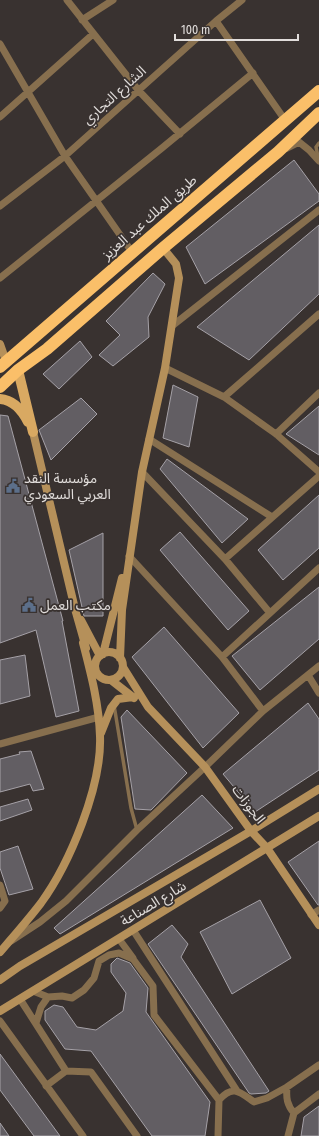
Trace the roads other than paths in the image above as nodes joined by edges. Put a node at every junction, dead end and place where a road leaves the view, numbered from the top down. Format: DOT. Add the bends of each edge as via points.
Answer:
graph roads {
  1 [pos="67,0"];
  2 [pos="113,0"];
  3 [pos="242,0"];
  4 [pos="82,20"];
  5 [pos="216,21"];
  6 [pos="93,34"];
  7 [pos="0,44"];
  8 [pos="253,73"];
  9 [pos="139,91"];
  10 [pos="319,91"];
  11 [pos="28,93"];
  12 [pos="319,113"];
  13 [pos="0,117"];
  14 [pos="285,120"];
  15 [pos="180,134"];
  16 [pos="319,143"];
  17 [pos="278,152"];
  18 [pos="65,156"];
  19 [pos="319,160"];
  20 [pos="97,201"];
  21 [pos="0,206"];
  22 [pos="319,210"];
  23 [pos="163,248"];
  24 [pos="132,252"];
  25 [pos="0,278"];
  26 [pos="319,314"];
  27 [pos="172,326"];
  28 [pos="0,344"];
  29 [pos="3,364"];
  30 [pos="165,368"];
  31 [pos="18,370"];
  32 [pos="0,386"];
  33 [pos="319,393"];
  34 [pos="224,397"];
  35 [pos="0,399"];
  36 [pos="33,432"];
  37 [pos="276,434"];
  38 [pos="149,439"];
  39 [pos="142,472"];
  40 [pos="319,472"];
  41 [pos="319,476"];
  42 [pos="272,517"];
  43 [pos="129,556"];
  44 [pos="225,558"];
  45 [pos="319,568"];
  46 [pos="75,609"];
  47 [pos="270,613"];
  48 [pos="83,643"];
  49 [pos="101,655"];
  50 [pos="222,657"];
  51 [pos="120,658"];
  52 [pos="319,666"];
  53 [pos="123,667"];
  54 [pos="96,671"];
  55 [pos="308,675"];
  56 [pos="111,680"];
  57 [pos="96,693"];
  58 [pos="319,693"];
  59 [pos="133,697"];
  60 [pos="114,704"];
  61 [pos="148,707"];
  62 [pos="263,711"];
  63 [pos="98,717"];
  64 [pos="100,736"];
  65 [pos="0,744"];
  66 [pos="205,767"];
  67 [pos="319,790"];
  68 [pos="319,816"];
  69 [pos="137,830"];
  70 [pos="251,831"];
  71 [pos="267,848"];
  72 [pos="0,885"];
  73 [pos="0,908"];
  74 [pos="319,910"];
  75 [pos="311,914"];
  76 [pos="319,926"];
  77 [pos="133,930"];
  78 [pos="119,939"];
  79 [pos="7,944"];
  80 [pos="0,952"];
  81 [pos="97,957"];
  82 [pos="133,959"];
  83 [pos="0,980"];
  84 [pos="33,991"];
  85 [pos="48,997"];
  86 [pos="20,999"];
  87 [pos="0,1011"];
  88 [pos="0,1021"];
  89 [pos="36,1023"];
  90 [pos="319,1065"];
  91 [pos="66,1071"];
  92 [pos="46,1086"];
  93 [pos="287,1087"];
  94 [pos="237,1091"];
  95 [pos="319,1094"];
  96 [pos="219,1100"];
  97 [pos="294,1113"];
  98 [pos="83,1136"];
  99 [pos="136,1136"];
  100 [pos="218,1136"];
  101 [pos="288,1136"];
  1 -- 4 [label="street"];
  2 -- 4 [label="street"];
  3 -- 5 [label="street, الشارع التجاري"];
  4 -- 6 [label="street"];
  5 -- 8 [label="street"];
  5 -- 9 [label="street, الشارع التجاري"];
  6 -- 9 [label="street"];
  6 -- 11 [label="street"];
  7 -- 11 [label="street"];
  8 -- 14 [label="street"];
  8 -- 15 [label="street"];
  9 -- 15 [label="street"];
  9 -- 18 [label="street, الشارع التجاري"];
  10 -- 14 [label="highway, طريق الملك عبد العزيز"];
  11 -- 13 [label="street"];
  11 -- 18 [label="street"];
  12 -- 17 [label="highway"];
  14 -- 24 [label="highway, طريق الملك عبد العزيز"];
  15 -- 20 [label="street"];
  16 -- 19 [label="lane" via="316,147"];
  17 -- 19 [label="street" via="299,142"];
  17 -- 23 [label="highway"];
  18 -- 20 [label="street"];
  18 -- 21 [label="street, الشارع التجاري"];
  20 -- 24 [label="street"];
  20 -- 25 [label="street"];
  22 -- 27 [label="street"];
  23 -- 27 [label="street" via="176,264 179,278"];
  23 -- 31 [label="highway" via="47,349"];
  24 -- 29 [label="highway, طريق الملك عبد العزيز"];
  26 -- 34 [label="street"];
  27 -- 30 [label="street"];
  28 -- 29 [label="street"];
  30 -- 34 [label="street"];
  30 -- 38 [label="street"];
  31 -- 32 [label="highway"];
  31 -- 36 [label="main road"];
  33 -- 37 [label="street"];
  34 -- 37 [label="street"];
  35 -- 36 [label="main road" via="15,404 24,414"];
  36 -- 46 [label="street"];
  37 -- 40 [label="street"];
  38 -- 39 [label="street"];
  38 -- 42 [label="street"];
  39 -- 43 [label="street"];
  39 -- 44 [label="street"];
  41 -- 42 [label="street"];
  42 -- 44 [label="street"];
  43 -- 49 [label="street"];
  43 -- 50 [label="street"];
  43 -- 51 [label="street" via="122,610"];
  44 -- 47 [label="street"];
  45 -- 47 [label="street"];
  46 -- 48 [label="street"];
  46 -- 49 [label="street"];
  47 -- 50 [label="street"];
  48 -- 54 [label="street"];
  48 -- 57 [label="street"];
  49 -- 51 [label="street" via="112,653"];
  49 -- 54 [label="street" via="96,660"];
  50 -- 62 [label="street"];
  51 -- 53 [label="street"];
  52 -- 55 [label="street"];
  53 -- 56 [label="street" via="119,676"];
  53 -- 61 [label="street"];
  54 -- 56 [label="street" via="103,679"];
  54 -- 57 [label="street"];
  55 -- 58 [label="street"];
  55 -- 62 [label="street"];
  56 -- 59 [label="street"];
  57 -- 63 [label="street"];
  59 -- 60 [label="street" via="118,699"];
  59 -- 61 [label="street"];
  60 -- 64 [label="street"];
  60 -- 69 [label="lane"];
  61 -- 66 [label="street, الجوزات"];
  62 -- 66 [label="street"];
  63 -- 64 [label="street"];
  63 -- 65 [label="street"];
  64 -- 79 [label="street" via="96,782 69,853 41,902"];
  66 -- 69 [label="street"];
  66 -- 70 [label="street, الجوزات"];
  67 -- 70 [label="street, شارع الصناعة"];
  68 -- 71 [label="street, شارع الصناعة"];
  69 -- 79 [label="street" via="66,901"];
  70 -- 71 [label="street, الجوزات"];
  70 -- 83 [label="street, شارع الصناعة"];
  71 -- 75 [label="street, الجوزات"];
  71 -- 77 [label="street, شارع الصناعة"];
  72 -- 73 [label="street" via="5,901"];
  74 -- 75 [label="street"];
  75 -- 76 [label="street, الجوزات"];
  77 -- 78 [label="street, شارع الصناعة"];
  77 -- 94 [label="street"];
  78 -- 81 [label="street, شارع الصناعة"];
  78 -- 82 [label="street"];
  79 -- 80 [label="street"];
  81 -- 82 [label="street" via="119,953"];
  81 -- 84 [label="street, شارع الصناعة"];
  81 -- 85 [label="street" via="94,978 84,990 72,998"];
  82 -- 96 [label="street" via="153,986 154,1015"];
  84 -- 85 [label="street"];
  84 -- 86 [label="street, شارع الصناعة"];
  85 -- 89 [label="street" via="41,1007"];
  86 -- 87 [label="street, شارع الصناعة"];
  86 -- 89 [label="street"];
  88 -- 92 [label="street"];
  89 -- 91 [label="street"];
  90 -- 93 [label="street"];
  91 -- 92 [label="street"];
  91 -- 99 [label="street" via="91,1072"];
  92 -- 98 [label="street"];
  93 -- 94 [label="street" via="254,1102"];
  93 -- 97 [label="street" via="286,1097"];
  94 -- 96 [label="street" via="229,1091"];
  95 -- 97 [label="street"];
  96 -- 100 [label="street"];
  97 -- 101 [label="street"];
}
